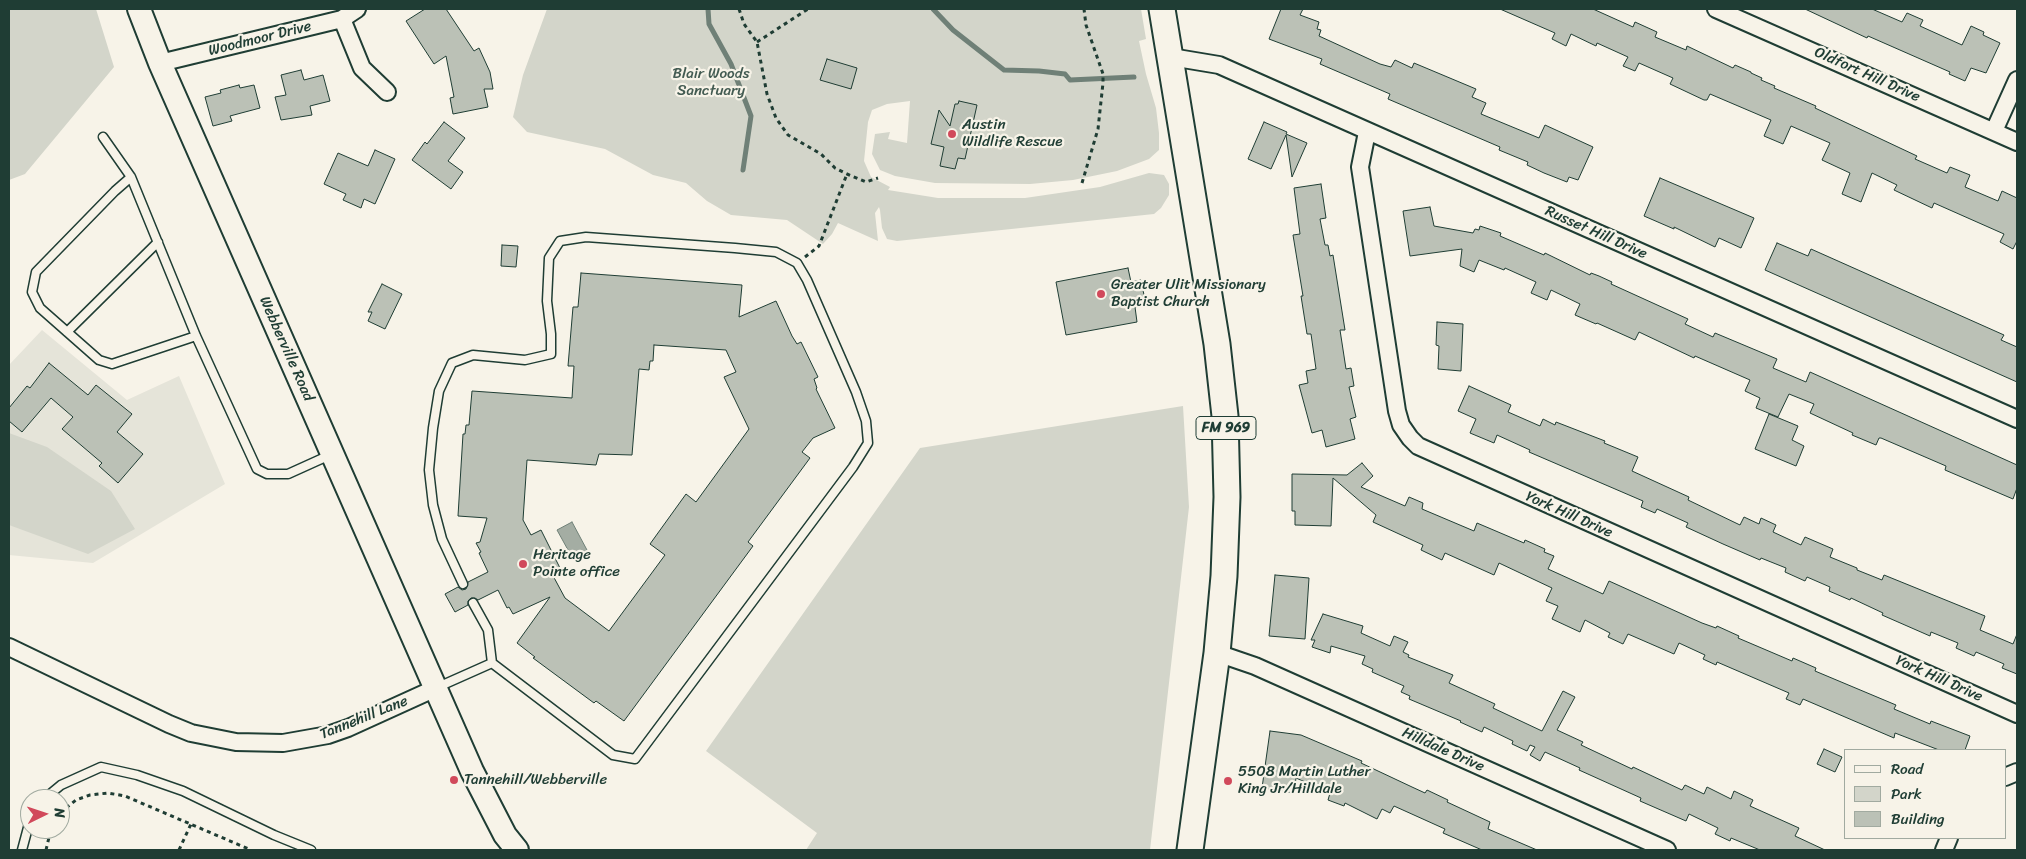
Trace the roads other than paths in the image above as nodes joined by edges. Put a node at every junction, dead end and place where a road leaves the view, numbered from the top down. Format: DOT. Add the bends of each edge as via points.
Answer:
graph roads {
  1 [pos="139,9"];
  2 [pos="356,9"];
  3 [pos="1162,9"];
  4 [pos="1716,9"];
  5 [pos="342,19"];
  6 [pos="1171,57"];
  7 [pos="160,63"];
  8 [pos="2017,80"];
  9 [pos="387,92"];
  10 [pos="1994,131"];
  11 [pos="1367,132"];
  12 [pos="103,137"];
  13 [pos="2017,142"];
  14 [pos="131,178"];
  15 [pos="158,242"];
  16 [pos="67,332"];
  17 [pos="196,336"];
  18 [pos="2017,419"];
  19 [pos="332,454"];
  20 [pos="464,584"];
  21 [pos="473,603"];
  22 [pos="9,647"];
  23 [pos="1217,653"];
  24 [pos="492,663"];
  25 [pos="436,688"];
  26 [pos="2017,714"];
  27 [pos="56,789"];
  28 [pos="514,849"];
  29 [pos="311,850"];
  30 [pos="1190,850"];
  31 [pos="1667,850"];
  1 -- 7 [label="street, Webberville Road"];
  2 -- 5 [label="street, Woodmoor Drive"];
  3 -- 6 [label="main road, FM 969"];
  4 -- 10 [label="street, Oldfort Hill Drive"];
  5 -- 7 [label="street, Woodmoor Drive"];
  5 -- 9 [label="street" via="362,68"];
  6 -- 11 [label="street, Russet Hill Drive" via="1219,66"];
  6 -- 23 [label="main road, FM 969" via="1216,334 1225,416 1227,497"];
  7 -- 19 [label="street, Webberville Road"];
  8 -- 10 [label="street"];
  10 -- 13 [label="street, Oldfort Hill Drive"];
  11 -- 18 [label="street, Russet Hill Drive"];
  11 -- 26 [label="street, York Hill Drive" via="1360,167 1397,411 1401,425 1418,446"];
  12 -- 14 [label="lane"];
  14 -- 15 [label="lane"];
  14 -- 16 [label="lane" via="36,272 32,292 40,308"];
  15 -- 16 [label="lane"];
  15 -- 17 [label="lane"];
  16 -- 17 [label="lane" via="99,360 112,364"];
  17 -- 19 [label="lane" via="257,469 267,474 288,474"];
  19 -- 25 [label="street, Webberville Road"];
  20 -- 24 [label="lane" via="442,539 433,505 429,470 439,391 452,363 473,355 525,360 551,354 547,301 549,258 560,241 586,237 776,252 796,264 807,280 856,392 866,421 868,443 635,759 613,755"];
  21 -- 24 [label="lane" via="488,630"];
  22 -- 25 [label="street, Tannehill Lane" via="169,724 192,733 236,742 283,743 328,735"];
  23 -- 30 [label="main road, FM 969"];
  23 -- 31 [label="street, Hilldale Drive" via="1255,666"];
  24 -- 25 [label="lane"];
  25 -- 28 [label="street" via="485,797"];
  27 -- 29 [label="lane" via="101,767 137,775 183,791"];
}
